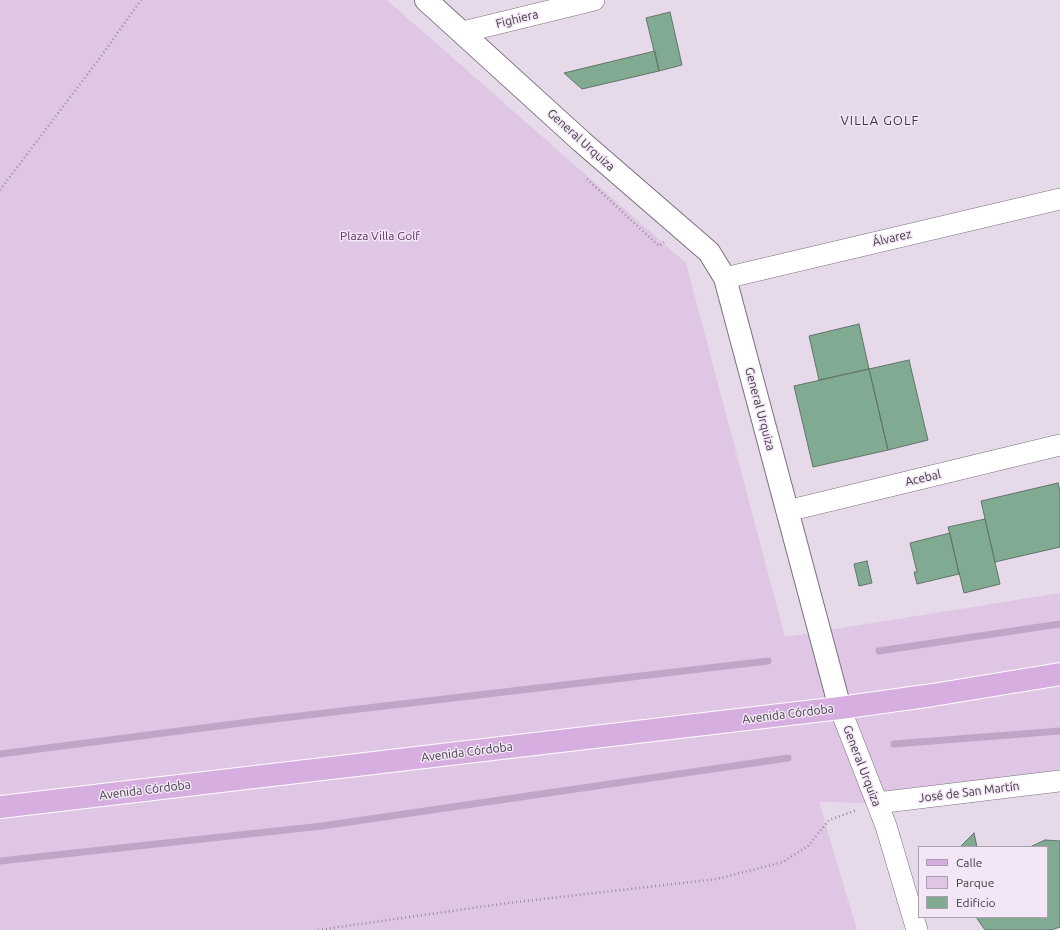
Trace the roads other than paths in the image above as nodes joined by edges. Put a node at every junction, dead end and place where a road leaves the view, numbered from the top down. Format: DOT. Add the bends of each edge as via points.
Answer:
graph roads {
  1 [pos="426,0"];
  2 [pos="594,0"];
  3 [pos="463,32"];
  4 [pos="1060,198"];
  5 [pos="725,278"];
  6 [pos="1060,446"];
  7 [pos="787,511"];
  8 [pos="1060,674"];
  9 [pos="1060,687"];
  10 [pos="933,695"];
  11 [pos="840,708"];
  12 [pos="1060,781"];
  13 [pos="877,803"];
  14 [pos="0,807"];
  15 [pos="918,930"];
  1 -- 3 [label="street, General Urquiza"];
  2 -- 3 [label="street, Fighiera"];
  3 -- 5 [label="street, General Urquiza" via="582,142 709,252"];
  4 -- 5 [label="street, Álvarez"];
  5 -- 7 [label="street, General Urquiza"];
  6 -- 7 [label="street, Acebal"];
  7 -- 11 [label="street, General Urquiza"];
  8 -- 10 [label="main road, Avenida Córdoba"];
  9 -- 10 [label="main road, Avenida Córdoba"];
  10 -- 11 [label="main road, Avenida Córdoba"];
  11 -- 13 [label="street, General Urquiza"];
  11 -- 14 [label="main road, Avenida Córdoba"];
  12 -- 13 [label="street, José de San Martín"];
  13 -- 15 [label="street, General Urquiza"];
}
